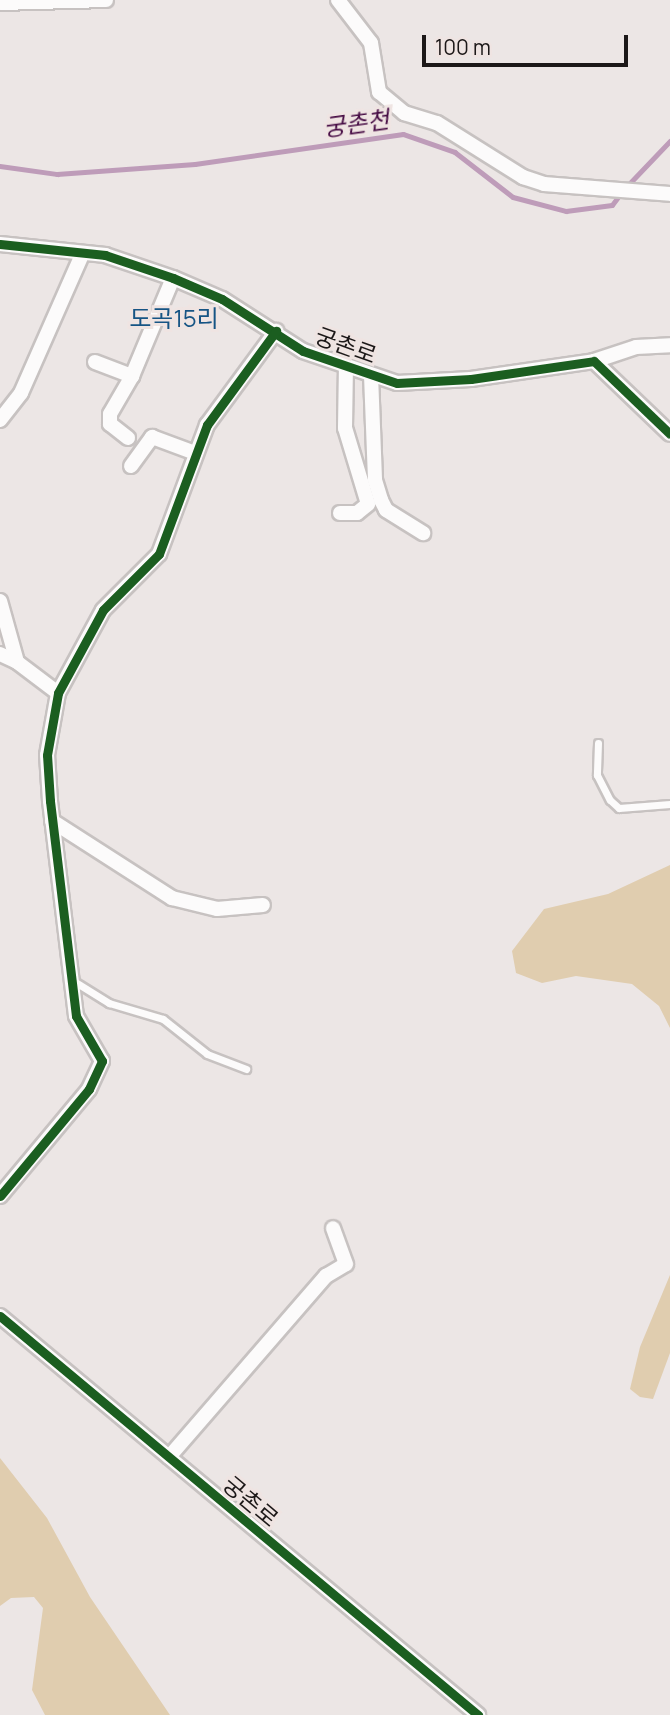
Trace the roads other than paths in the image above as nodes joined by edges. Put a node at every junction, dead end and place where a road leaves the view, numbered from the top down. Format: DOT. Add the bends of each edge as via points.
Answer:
graph roads {
  1 [pos="106,0"];
  2 [pos="338,0"];
  3 [pos="0,3"];
  4 [pos="664,195"];
  5 [pos="0,244"];
  6 [pos="82,255"];
  7 [pos="173,278"];
  8 [pos="276,331"];
  9 [pos="670,345"];
  10 [pos="594,361"];
  11 [pos="95,362"];
  12 [pos="346,367"];
  13 [pos="370,375"];
  14 [pos="132,376"];
  15 [pos="0,420"];
  16 [pos="670,434"];
  17 [pos="128,438"];
  18 [pos="195,453"];
  19 [pos="131,466"];
  20 [pos="340,513"];
  21 [pos="423,533"];
  22 [pos="0,601"];
  23 [pos="0,654"];
  24 [pos="17,662"];
  25 [pos="58,693"];
  26 [pos="597,743"];
  27 [pos="670,804"];
  28 [pos="52,821"];
  29 [pos="263,905"];
  30 [pos="71,979"];
  31 [pos="246,1069"];
  32 [pos="0,1196"];
  33 [pos="333,1228"];
  34 [pos="0,1316"];
  35 [pos="169,1457"];
  36 [pos="478,1715"];
  1 -- 3 [label="street"];
  2 -- 4 [label="street" via="371,43 379,92 391,104 452,131 523,177 544,184"];
  5 -- 6 [label="street, 궁촌로"];
  6 -- 7 [label="street, 궁촌로" via="105,255"];
  6 -- 15 [label="street" via="21,393"];
  7 -- 8 [label="street, 궁촌로" via="222,299"];
  7 -- 14 [label="street"];
  8 -- 12 [label="street, 궁촌로" via="303,351"];
  8 -- 18 [label="street" via="226,394"];
  9 -- 10 [label="street, 궁촌로" via="636,347"];
  10 -- 13 [label="street, 궁촌로" via="471,379 397,383"];
  10 -- 16 [label="street"];
  11 -- 14 [label="street"];
  12 -- 13 [label="street, 궁촌로"];
  12 -- 20 [label="street" via="345,428 368,504 357,513"];
  13 -- 21 [label="street" via="375,480 381,500 386,510"];
  14 -- 17 [label="street" via="110,414 110,424"];
  18 -- 19 [label="street" via="152,437"];
  18 -- 25 [label="street" via="159,554 103,610"];
  22 -- 24 [label="street"];
  23 -- 24 [label="street"];
  24 -- 25 [label="street"];
  25 -- 28 [label="street" via="47,755"];
  26 -- 27 [label="lane" via="597,775 619,808"];
  28 -- 29 [label="street" via="172,898 217,909"];
  28 -- 30 [label="street"];
  30 -- 31 [label="lane" via="109,1003 163,1019 207,1054"];
  30 -- 32 [label="street" via="76,1016 102,1061 99,1075"];
  33 -- 35 [label="street" via="346,1264 326,1276"];
  34 -- 35 [label="street, 궁촌로"];
  35 -- 36 [label="street, 궁촌로"];
}
